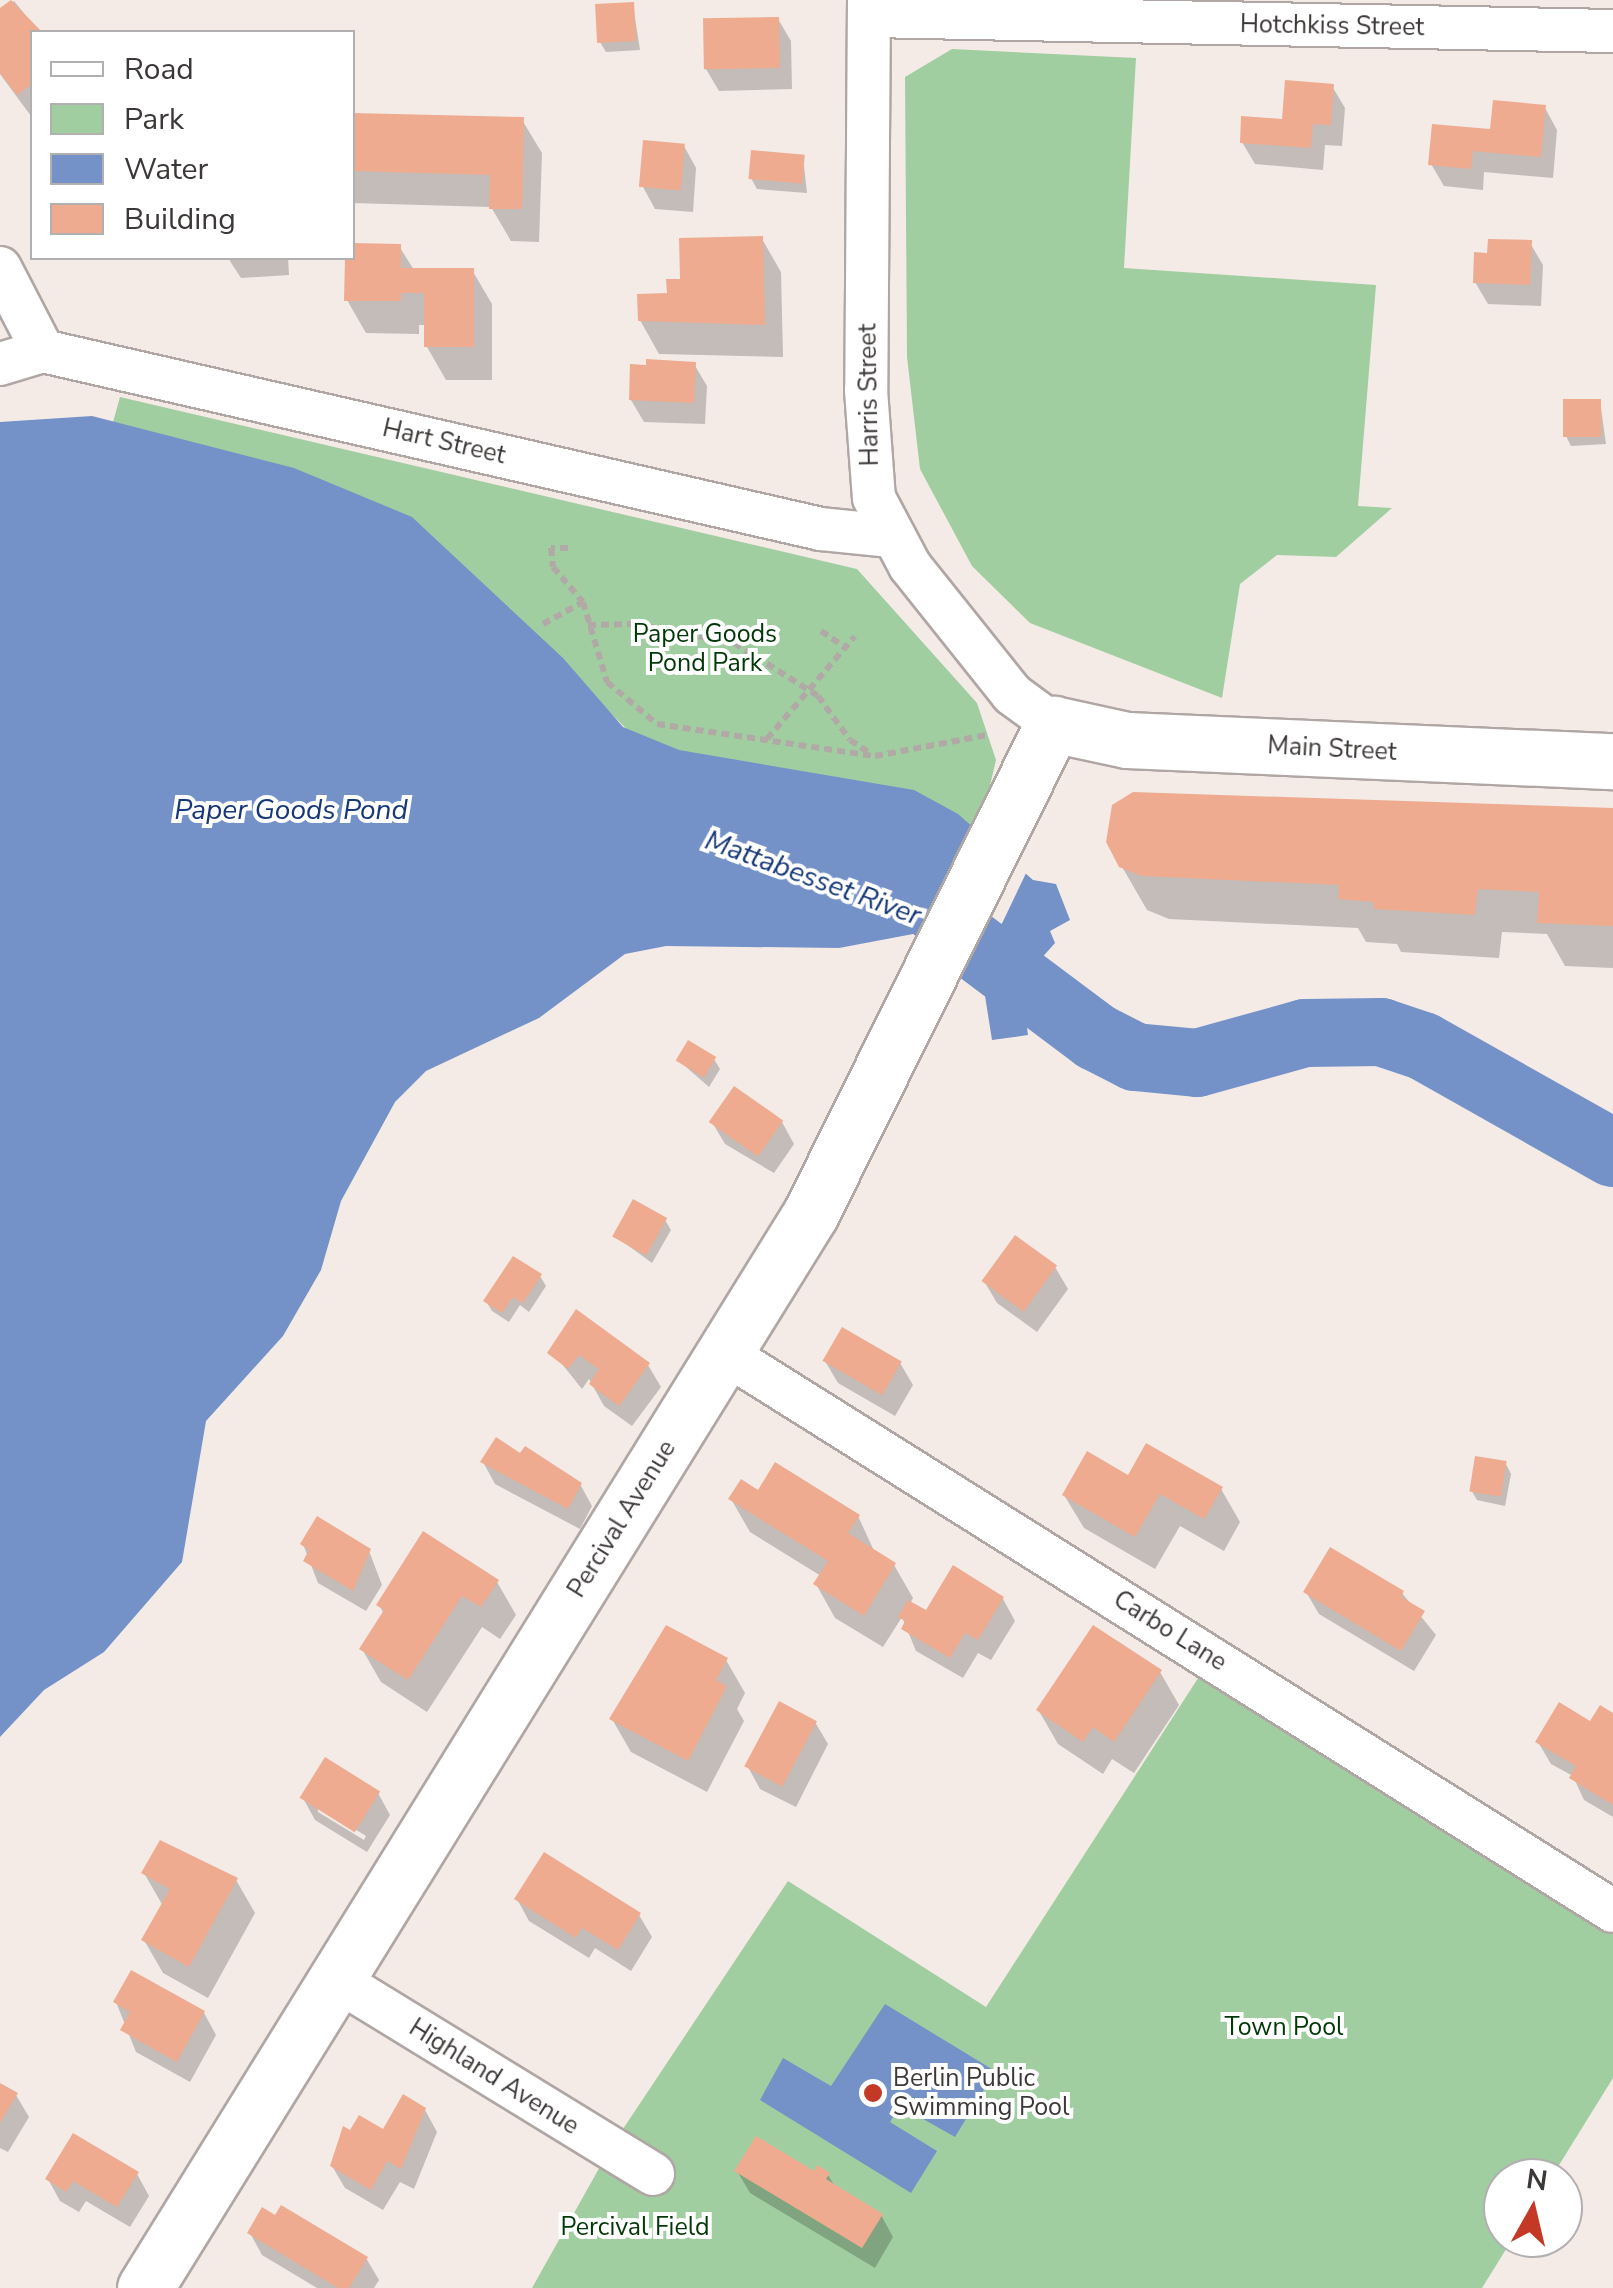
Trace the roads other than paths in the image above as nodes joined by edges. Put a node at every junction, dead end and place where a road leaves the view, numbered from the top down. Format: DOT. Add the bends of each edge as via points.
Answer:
graph roads {
  1 [pos="870,8"];
  2 [pos="1613,32"];
  3 [pos="0,268"];
  4 [pos="43,351"];
  5 [pos="0,364"];
  6 [pos="890,536"];
  7 [pos="1054,724"];
  8 [pos="1613,761"];
  9 [pos="726,1354"];
  10 [pos="1613,1911"];
  11 [pos="335,1979"];
  12 [pos="652,2174"];
  13 [pos="145,2288"];
  1 -- 2 [label="street, Hotchkiss Street"];
  1 -- 6 [label="street, Harris Street" via="868,420 874,498"];
  3 -- 4 [label="street"];
  4 -- 5 [label="street, Hart Street"];
  4 -- 6 [label="street, Hart Street" via="821,529"];
  6 -- 7 [label="street, Harris Street" via="1012,694"];
  7 -- 8 [label="main road, Main Street" via="1127,740"];
  7 -- 9 [label="main road, Percival Avenue" via="838,1164"];
  9 -- 10 [label="street, Carbo Lane"];
  9 -- 11 [label="main road, Percival Avenue"];
  11 -- 12 [label="street, Highland Avenue"];
  11 -- 13 [label="main road, Percival Avenue"];
}
